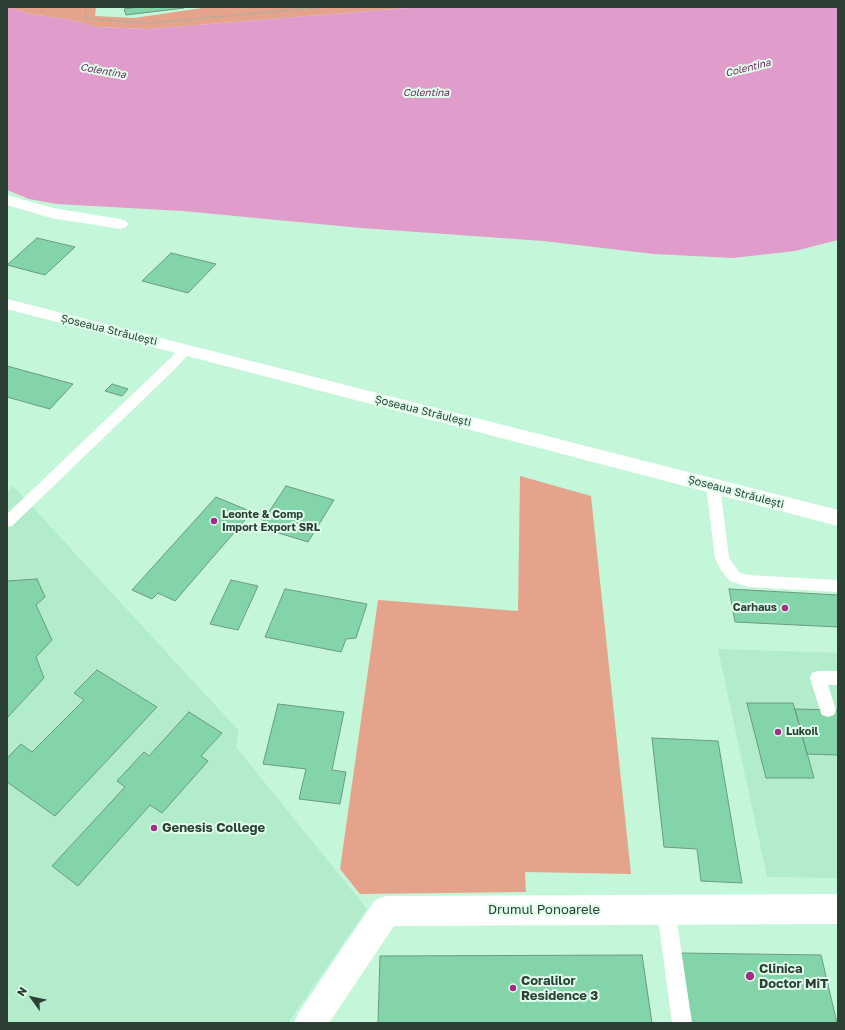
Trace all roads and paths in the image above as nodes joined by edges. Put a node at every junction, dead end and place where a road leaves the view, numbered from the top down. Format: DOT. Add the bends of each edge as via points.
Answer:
graph roads {
  1 [pos="86,7"];
  2 [pos="318,7"];
  3 [pos="325,7"];
  4 [pos="7,200"];
  5 [pos="120,224"];
  6 [pos="7,304"];
  7 [pos="186,350"];
  8 [pos="713,486"];
  9 [pos="838,518"];
  10 [pos="7,522"];
  11 [pos="838,586"];
  12 [pos="838,678"];
  13 [pos="828,710"];
  14 [pos="666,909"];
  15 [pos="838,909"];
  16 [pos="310,1023"];
  17 [pos="682,1023"];
  1 -- 2 [label="path" via="85,17 92,19 148,23"];
  2 -- 3 [label="path"];
  4 -- 5 [label="street" via="51,214"];
  6 -- 7 [label="street, Șoseaua Străulești"];
  7 -- 8 [label="street, Șoseaua Străulești"];
  7 -- 10 [label="lane"];
  8 -- 9 [label="street, Șoseaua Străulești"];
  8 -- 11 [label="lane" via="722,558 730,573 748,581"];
  12 -- 13 [label="lane" via="818,678"];
  14 -- 15 [label="street, Drumul Ponoarele"];
  14 -- 16 [label="street, Drumul Ponoarele" via="386,911"];
  14 -- 17 [label="lane"];
}
